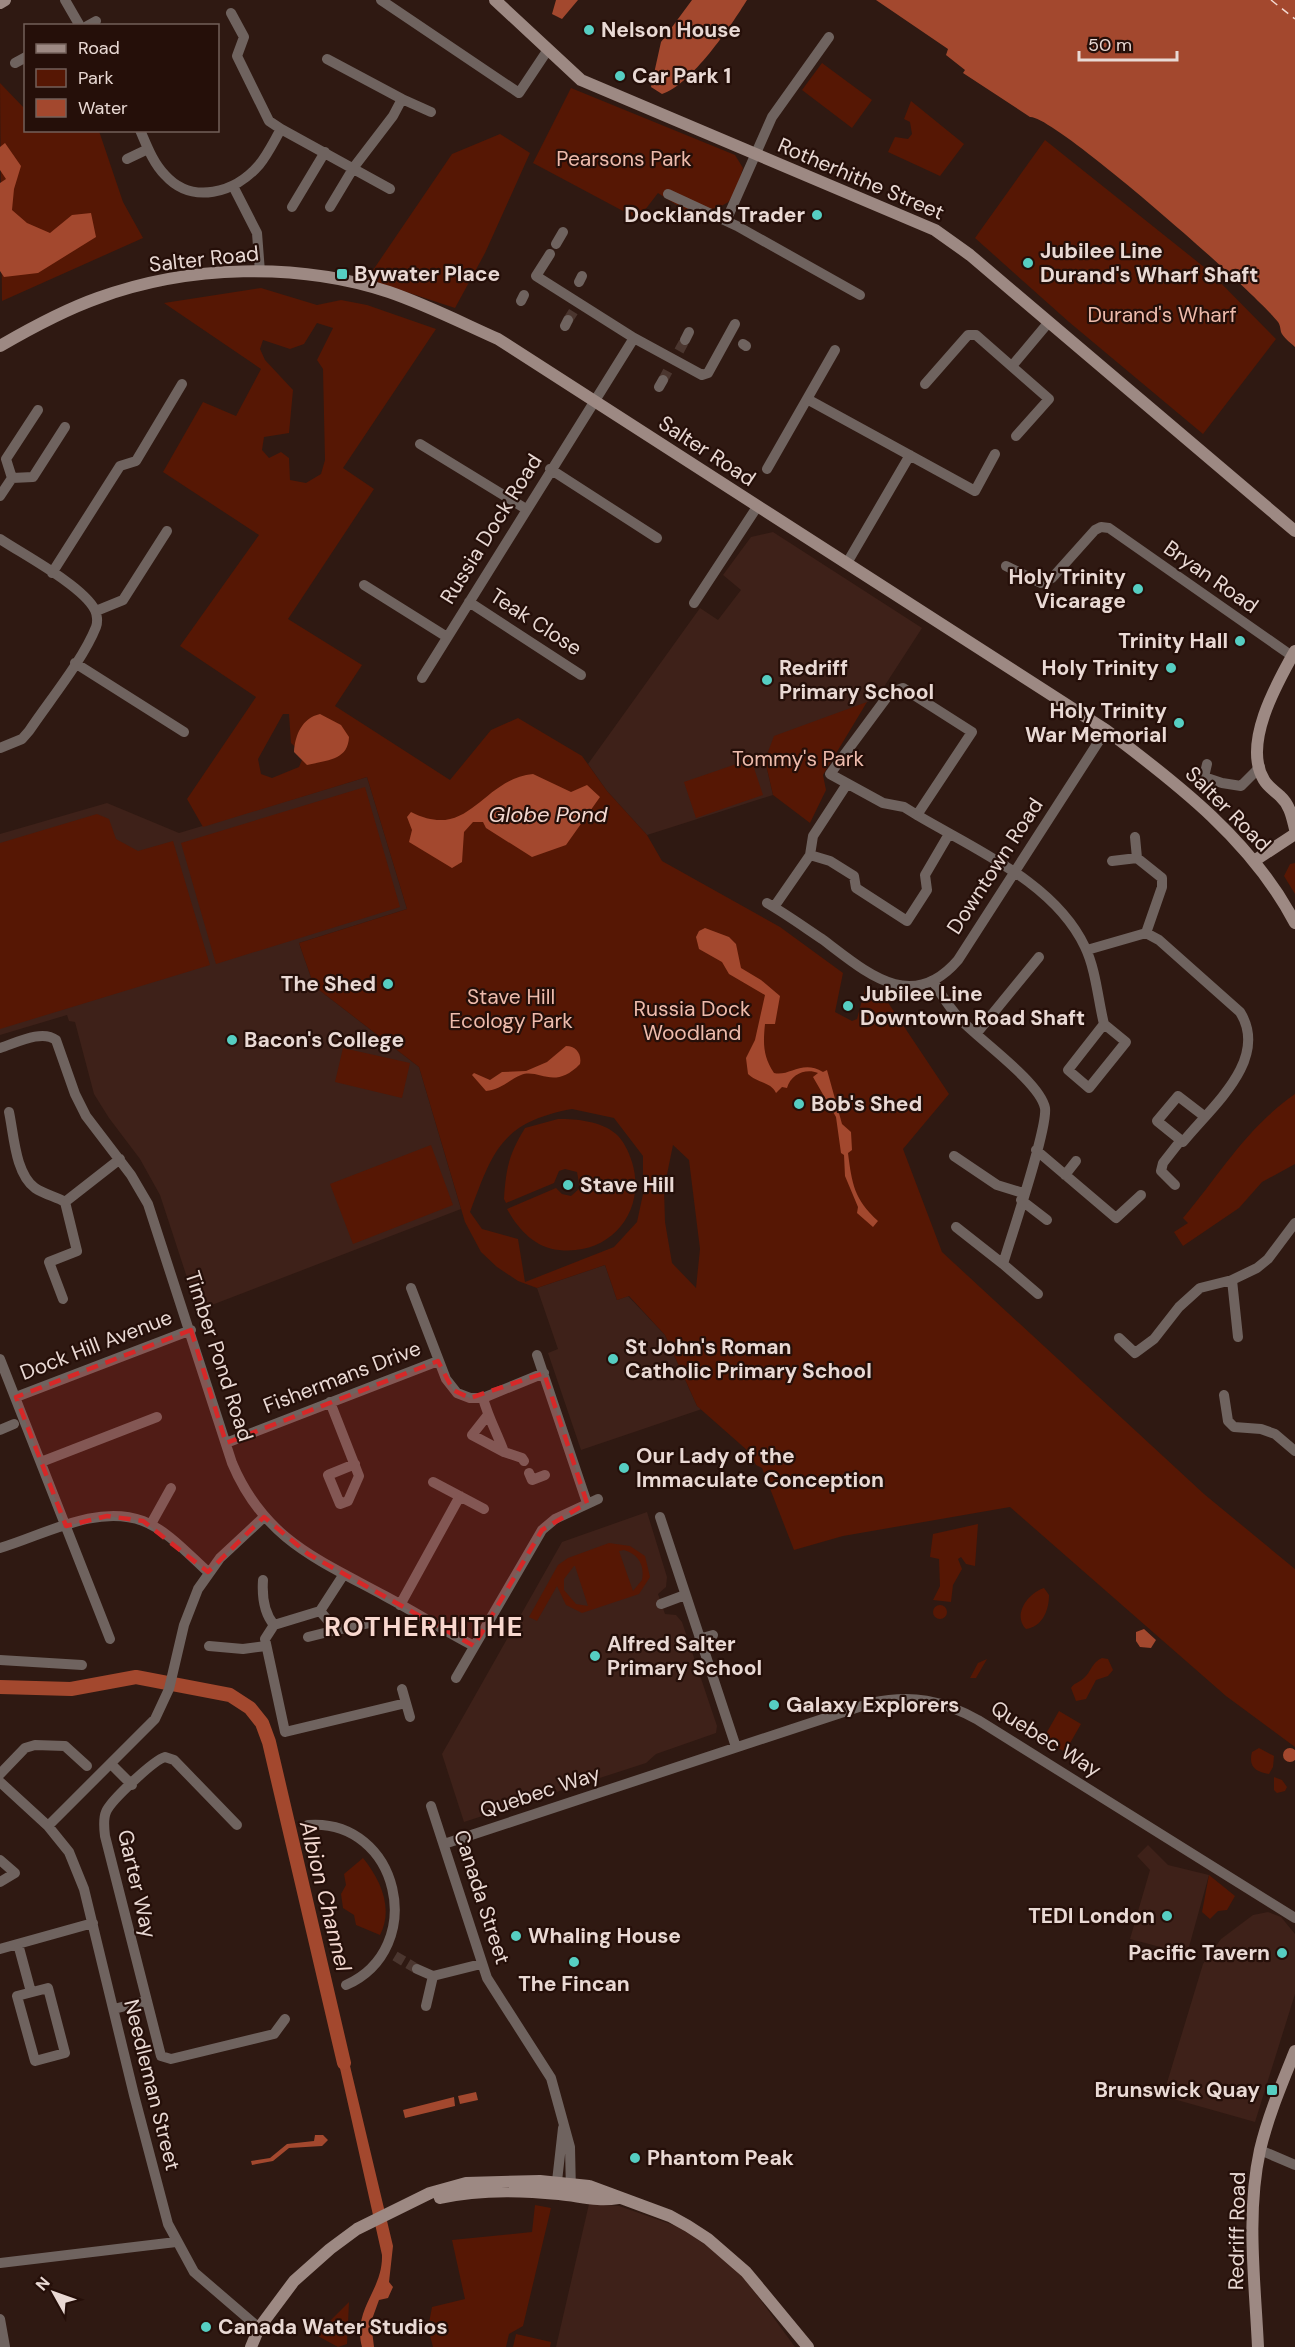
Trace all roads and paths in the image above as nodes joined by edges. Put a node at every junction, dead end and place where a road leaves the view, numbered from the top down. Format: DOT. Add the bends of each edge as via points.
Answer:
graph roads {
  1 [pos="5,0"];
  2 [pos="65,0"];
  3 [pos="381,0"];
  4 [pos="495,0"];
  5 [pos="0,3"];
  6 [pos="231,13"];
  7 [pos="79,24"];
  8 [pos="829,37"];
  9 [pos="548,51"];
  10 [pos="24,58"];
  11 [pos="327,59"];
  12 [pos="15,63"];
  13 [pos="402,99"];
  14 [pos="431,112"];
  15 [pos="281,129"];
  16 [pos="141,132"];
  17 [pos="148,149"];
  18 [pos="325,152"];
  19 [pos="756,156"];
  20 [pos="127,159"];
  21 [pos="354,167"];
  22 [pos="233,186"];
  23 [pos="390,189"];
  24 [pos="668,194"];
  25 [pos="292,207"];
  26 [pos="330,207"];
  27 [pos="726,221"];
  28 [pos="563,232"];
  29 [pos="556,244"];
  30 [pos="550,254"];
  31 [pos="260,272"];
  32 [pos="860,295"];
  33 [pos="1048,323"];
  34 [pos="735,324"];
  35 [pos="633,338"];
  36 [pos="0,346"];
  37 [pos="835,350"];
  38 [pos="1012,366"];
  39 [pos="182,384"];
  40 [pos="925,384"];
  41 [pos="807,399"];
  42 [pos="593,401"];
  43 [pos="38,410"];
  44 [pos="65,427"];
  45 [pos="1016,436"];
  46 [pos="420,444"];
  47 [pos="995,454"];
  48 [pos="910,455"];
  49 [pos="550,469"];
  50 [pos="767,469"];
  51 [pos="12,477"];
  52 [pos="0,496"];
  53 [pos="757,507"];
  54 [pos="526,509"];
  55 [pos="167,531"];
  56 [pos="1295,531"];
  57 [pos="657,538"];
  58 [pos="0,539"];
  59 [pos="847,563"];
  60 [pos="1006,566"];
  61 [pos="52,573"];
  62 [pos="364,585"];
  63 [pos="469,602"];
  64 [pos="694,603"];
  65 [pos="96,611"];
  66 [pos="447,637"];
  67 [pos="1294,653"];
  68 [pos="75,663"];
  69 [pos="581,675"];
  70 [pos="422,678"];
  71 [pos="1106,730"];
  72 [pos="184,732"];
  73 [pos="0,748"];
  74 [pos="1207,764"];
  75 [pos="1260,767"];
  76 [pos="848,784"];
  77 [pos="917,815"];
  78 [pos="1295,829"];
  79 [pos="949,834"];
  80 [pos="1295,834"];
  81 [pos="1135,837"];
  82 [pos="810,855"];
  83 [pos="1137,858"];
  84 [pos="1112,861"];
  85 [pos="1254,861"];
  86 [pos="1014,873"];
  87 [pos="1295,923"];
  88 [pos="1146,933"];
  89 [pos="1087,950"];
  90 [pos="1039,957"];
  91 [pos="933,981"];
  92 [pos="1104,1024"];
  93 [pos="976,1034"];
  94 [pos="0,1048"];
  95 [pos="9,1112"];
  96 [pos="1204,1116"];
  97 [pos="1180,1140"];
  98 [pos="1036,1150"];
  99 [pos="954,1156"];
  100 [pos="120,1159"];
  101 [pos="1076,1161"];
  102 [pos="1065,1175"];
  103 [pos="1175,1185"];
  104 [pos="1141,1195"];
  105 [pos="1022,1197"];
  106 [pos="65,1202"];
  107 [pos="1047,1220"];
  108 [pos="1295,1223"];
  109 [pos="956,1227"];
  110 [pos="1003,1264"];
  111 [pos="1232,1280"];
  112 [pos="411,1288"];
  113 [pos="1038,1294"];
  114 [pos="63,1299"];
  115 [pos="191,1330"];
  116 [pos="1238,1337"];
  117 [pos="1119,1338"];
  118 [pos="537,1355"];
  119 [pos="0,1359"];
  120 [pos="438,1360"];
  121 [pos="544,1373"];
  122 [pos="1224,1395"];
  123 [pos="16,1397"];
  124 [pos="483,1398"];
  125 [pos="330,1402"];
  126 [pos="487,1416"];
  127 [pos="157,1417"];
  128 [pos="14,1424"];
  129 [pos="0,1430"];
  130 [pos="226,1443"];
  131 [pos="1295,1451"];
  132 [pos="504,1452"];
  133 [pos="41,1461"];
  134 [pos="524,1461"];
  135 [pos="355,1464"];
  136 [pos="529,1473"];
  137 [pos="545,1475"];
  138 [pos="434,1482"];
  139 [pos="171,1488"];
  140 [pos="460,1496"];
  141 [pos="598,1498"];
  142 [pos="587,1503"];
  143 [pos="484,1509"];
  144 [pos="264,1517"];
  145 [pos="660,1517"];
  146 [pos="150,1524"];
  147 [pos="66,1526"];
  148 [pos="0,1548"];
  149 [pos="208,1572"];
  150 [pos="344,1574"];
  151 [pos="263,1580"];
  152 [pos="685,1596"];
  153 [pos="661,1604"];
  154 [pos="400,1605"];
  155 [pos="320,1611"];
  156 [pos="369,1623"];
  157 [pos="274,1625"];
  158 [pos="336,1630"];
  159 [pos="713,1635"];
  160 [pos="308,1637"];
  161 [pos="110,1639"];
  162 [pos="699,1640"];
  163 [pos="209,1646"];
  164 [pos="266,1646"];
  165 [pos="474,1646"];
  166 [pos="0,1660"];
  167 [pos="82,1665"];
  168 [pos="456,1678"];
  169 [pos="402,1689"];
  170 [pos="406,1703"];
  171 [pos="410,1717"];
  172 [pos="736,1747"];
  173 [pos="111,1764"];
  174 [pos="87,1766"];
  175 [pos="0,1774"];
  176 [pos="0,1782"];
  177 [pos="132,1785"];
  178 [pos="431,1806"];
  179 [pos="237,1825"];
  180 [pos="308,1825"];
  181 [pos="48,1826"];
  182 [pos="444,1844"];
  183 [pos="0,1860"];
  184 [pos="0,1881"];
  185 [pos="1295,1918"];
  186 [pos="93,1923"];
  187 [pos="18,1944"];
  188 [pos="0,1949"];
  189 [pos="481,1964"];
  190 [pos="417,1969"];
  191 [pos="434,1976"];
  192 [pos="346,1986"];
  193 [pos="31,1992"];
  194 [pos="145,2001"];
  195 [pos="426,2006"];
  196 [pos="114,2009"];
  197 [pos="285,2019"];
  198 [pos="1295,2051"];
  199 [pos="564,2125"];
  200 [pos="1260,2150"];
  201 [pos="1295,2164"];
  202 [pos="556,2188"];
  203 [pos="571,2189"];
  204 [pos="176,2242"];
  205 [pos="0,2263"];
  206 [pos="0,2319"];
  207 [pos="259,2328"];
  208 [pos="5,2347"];
  209 [pos="251,2347"];
  210 [pos="808,2347"];
  211 [pos="1258,2347"];
  1 -- 5 [label="street"];
  2 -- 7 [label="street"];
  3 -- 9 [label="street" via="519,93"];
  4 -- 9 [label="street, Rotherhithe Street"];
  6 -- 15 [label="street" via="244,37 237,56 269,121"];
  8 -- 19 [label="street" via="772,117"];
  9 -- 19 [label="street, Rotherhithe Street" via="581,80"];
  10 -- 12 [label="street"];
  11 -- 13 [label="street"];
  13 -- 14 [label="street"];
  13 -- 21 [label="street"];
  15 -- 18 [label="street"];
  15 -- 22 [label="street" via="260,164"];
  16 -- 17 [label="street"];
  17 -- 20 [label="street"];
  17 -- 22 [label="street" via="165,176 186,191 201,193"];
  18 -- 21 [label="street"];
  18 -- 25 [label="street"];
  19 -- 27 [label="street"];
  19 -- 33 [label="street, Rotherhithe Street" via="935,230"];
  21 -- 23 [label="street"];
  21 -- 26 [label="street"];
  22 -- 31 [label="street" via="257,233"];
  24 -- 27 [label="street"];
  27 -- 32 [label="street"];
  28 -- 29 [label="street"];
  30 -- 35 [label="street" via="528,289 576,293"];
  31 -- 36 [label="street, Salter Road" via="187,277 132,287 65,311"];
  31 -- 42 [label="street, Salter Road" via="348,281 420,304 498,339"];
  33 -- 38 [label="street"];
  33 -- 56 [label="street, Rotherhithe Street"];
  34 -- 35 [label="street" via="708,373 702,375"];
  35 -- 42 [label="street, Russia Dock Road"];
  37 -- 41 [label="street"];
  38 -- 40 [label="street" via="976,334 968,335"];
  38 -- 45 [label="street" via="1049,399"];
  39 -- 61 [label="street" via="136,461 120,466"];
  41 -- 48 [label="street"];
  41 -- 50 [label="street"];
  42 -- 49 [label="street, Russia Dock Road"];
  42 -- 53 [label="street, Salter Road"];
  43 -- 51 [label="street" via="6,459"];
  44 -- 51 [label="street" via="33,477"];
  46 -- 54 [label="street"];
  47 -- 48 [label="street" via="975,491"];
  48 -- 59 [label="street"];
  49 -- 54 [label="street, Russia Dock Road"];
  49 -- 57 [label="street"];
  51 -- 52 [label="street"];
  53 -- 59 [label="street, Salter Road"];
  53 -- 64 [label="street"];
  54 -- 63 [label="street, Russia Dock Road"];
  55 -- 65 [label="street" via="123,600"];
  58 -- 61 [label="street"];
  59 -- 71 [label="street, Salter Road"];
  60 -- 67 [label="street, Bryan Road" via="1041,583 1052,578 1095,530 1109,528"];
  61 -- 65 [label="street" via="82,593"];
  62 -- 66 [label="street"];
  63 -- 66 [label="street, Russia Dock Road"];
  63 -- 69 [label="street, Teak Close"];
  65 -- 68 [label="street" via="97,626"];
  66 -- 70 [label="street, Russia Dock Road"];
  67 -- 75 [label="street" via="1259,731 1256,751"];
  68 -- 72 [label="street"];
  68 -- 73 [label="street" via="22,740"];
  71 -- 85 [label="street, Salter Road" via="1171,779"];
  71 -- 86 [label="street, Downtown Road"];
  74 -- 75 [label="street" via="1203,777 1241,786"];
  75 -- 78 [label="street" via="1263,778 1288,804"];
  76 -- 77 [label="street"];
  76 -- 77 [label="street" via="830,774 890,693 903,688 972,732"];
  76 -- 82 [label="street" via="813,836"];
  77 -- 79 [label="street"];
  79 -- 82 [label="street" via="925,875 927,890 907,921 856,888 854,876 830,861"];
  79 -- 86 [label="street"];
  80 -- 85 [label="street"];
  81 -- 83 [label="street"];
  82 -- 91 [label="street" via="771,905 867,974 892,984 920,985"];
  83 -- 84 [label="street"];
  83 -- 88 [label="street" via="1162,878"];
  85 -- 87 [label="street, Salter Road" via="1279,892"];
  86 -- 89 [label="street" via="1060,910"];
  86 -- 91 [label="street, Downtown Road" via="958,960"];
  88 -- 89 [label="street"];
  88 -- 96 [label="street" via="1231,1002 1247,1023 1249,1054"];
  89 -- 92 [label="street"];
  90 -- 93 [label="street"];
  91 -- 93 [label="street"];
  92 -- 92 [label="street" via="1068,1070 1089,1088 1126,1042"];
  93 -- 98 [label="street" via="984,1047 1041,1098 1045,1114"];
  94 -- 100 [label="street, Timber Pond Road" via="52,1036 86,1116"];
  95 -- 106 [label="street" via="21,1166 36,1188"];
  96 -- 97 [label="street" via="1183,1142"];
  96 -- 97 [label="street" via="1179,1096 1157,1121"];
  97 -- 103 [label="street" via="1161,1171"];
  98 -- 102 [label="street"];
  98 -- 105 [label="street"];
  99 -- 105 [label="street"];
  100 -- 106 [label="street"];
  100 -- 115 [label="street, Timber Pond Road" via="148,1204"];
  101 -- 102 [label="street"];
  102 -- 104 [label="street" via="1116,1218"];
  105 -- 107 [label="street"];
  105 -- 110 [label="street"];
  106 -- 114 [label="street" via="76,1251 49,1262"];
  108 -- 111 [label="street" via="1268,1259"];
  109 -- 110 [label="street"];
  110 -- 113 [label="street"];
  111 -- 116 [label="street"];
  111 -- 117 [label="street" via="1200,1288 1154,1339 1135,1353"];
  112 -- 120 [label="street, Fishermans Drive"];
  115 -- 123 [label="street, Dock Hill Avenue"];
  115 -- 130 [label="street, Timber Pond Road"];
  118 -- 121 [label="street"];
  119 -- 123 [label="street"];
  120 -- 124 [label="street, Fishermans Drive" via="453,1390 470,1398"];
  120 -- 125 [label="street, Fishermans Drive"];
  121 -- 124 [label="street"];
  121 -- 142 [label="street"];
  122 -- 131 [label="street" via="1228,1421 1234,1427 1275,1434"];
  123 -- 133 [label="street"];
  124 -- 126 [label="street"];
  125 -- 130 [label="street, Fishermans Drive"];
  125 -- 135 [label="street"];
  126 -- 132 [label="street"];
  126 -- 132 [label="street" via="472,1435"];
  127 -- 133 [label="street"];
  128 -- 129 [label="street"];
  130 -- 144 [label="street, Timber Pond Road" via="242,1485"];
  132 -- 134 [label="street"];
  133 -- 147 [label="street"];
  136 -- 137 [label="street" via="532,1480"];
  138 -- 140 [label="street"];
  139 -- 146 [label="street"];
  140 -- 143 [label="street"];
  140 -- 154 [label="street"];
  141 -- 142 [label="street"];
  142 -- 165 [label="street" via="542,1530"];
  144 -- 149 [label="street"];
  144 -- 150 [label="street, Timber Pond Road" via="294,1544"];
  145 -- 152 [label="street"];
  146 -- 147 [label="street" via="107,1516"];
  146 -- 149 [label="street"];
  147 -- 148 [label="street"];
  147 -- 161 [label="street"];
  149 -- 173 [label="street" via="193,1600 164,1704 146,1730"];
  150 -- 154 [label="street, Timber Pond Road"];
  150 -- 155 [label="street"];
  151 -- 157 [label="street" via="262,1594 268,1618"];
  152 -- 153 [label="street"];
  152 -- 162 [label="street"];
  154 -- 165 [label="street, Timber Pond Road"];
  155 -- 157 [label="street"];
  155 -- 158 [label="street"];
  156 -- 158 [label="street"];
  157 -- 164 [label="street" via="265,1639"];
  158 -- 160 [label="street"];
  159 -- 162 [label="street"];
  162 -- 172 [label="street"];
  163 -- 164 [label="street"];
  164 -- 170 [label="street" via="285,1732"];
  165 -- 168 [label="street"];
  166 -- 167 [label="street"];
  169 -- 170 [label="street"];
  170 -- 171 [label="street"];
  172 -- 182 [label="street, Quebec Way"];
  172 -- 185 [label="street, Quebec Way" via="881,1701 937,1701 988,1725"];
  173 -- 177 [label="street"];
  173 -- 181 [label="street"];
  174 -- 175 [label="street" via="65,1746 35,1745 25,1748"];
  176 -- 181 [label="street, Needleman Street"];
  177 -- 179 [label="street, Garter Way" via="159,1759 171,1758"];
  177 -- 194 [label="street, Garter Way" via="107,1808 104,1820"];
  178 -- 182 [label="street, Canada Street"];
  180 -- 192 [label="street" via="323,1824 358,1838 386,1867 394,1889 391,1953 364,1978"];
  181 -- 186 [label="street, Needleman Street" via="69,1852"];
  182 -- 189 [label="street, Canada Street"];
  183 -- 184 [label="street" via="15,1873"];
  186 -- 187 [label="street"];
  186 -- 196 [label="street, Needleman Street"];
  187 -- 188 [label="street"];
  187 -- 193 [label="street"];
  189 -- 191 [label="street"];
  189 -- 199 [label="street, Canada Street" via="551,2078"];
  190 -- 191 [label="street"];
  191 -- 195 [label="street"];
  193 -- 193 [label="street" via="48,1988 65,2053 35,2061 16,1996"];
  194 -- 196 [label="street"];
  194 -- 197 [label="street, Garter Way" via="156,2047 166,2059 274,2034"];
  196 -- 204 [label="street, Needleman Street" via="157,2187"];
  198 -- 200 [label="street, Redriff Road"];
  199 -- 202 [label="street, Canada Street"];
  199 -- 203 [label="street, Canada Street" via="572,2164"];
  200 -- 201 [label="street"];
  200 -- 211 [label="street, Redriff Road" via="1253,2197"];
  202 -- 203 [label="street"];
  202 -- 207 [label="street" via="479,2191 409,2203 357,2229 330,2249 294,2281"];
  203 -- 210 [label="street" via="602,2201 620,2198 670,2216 708,2239 746,2272"];
  204 -- 205 [label="street"];
  204 -- 207 [label="street, Needleman Street" via="194,2272"];
  206 -- 208 [label="street"];
  207 -- 209 [label="street"];
}
